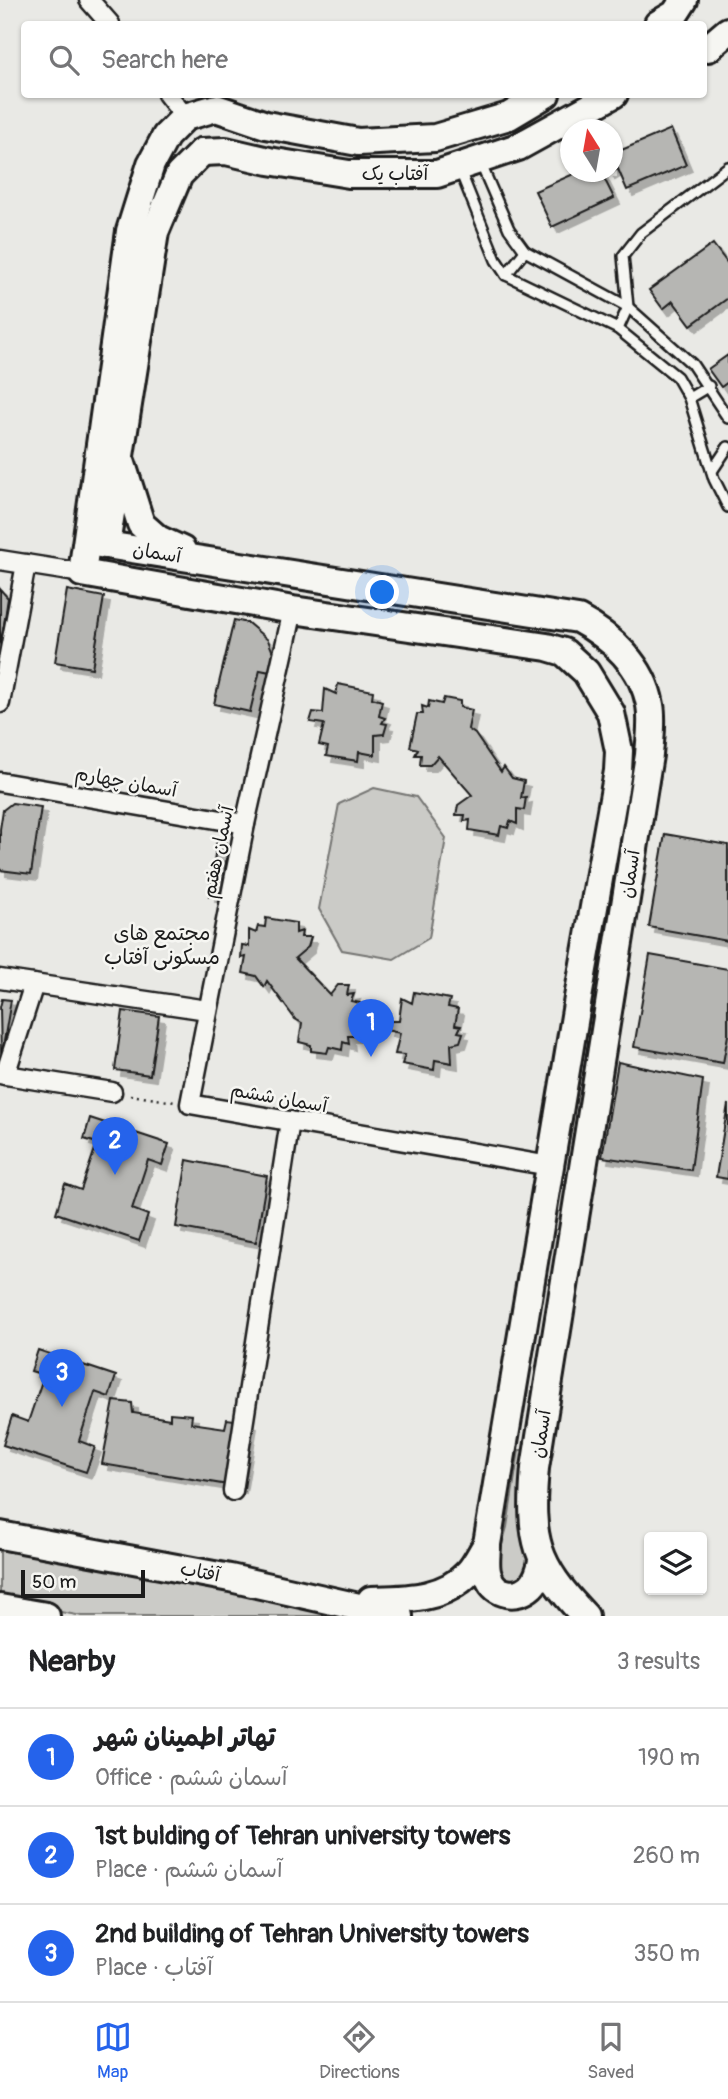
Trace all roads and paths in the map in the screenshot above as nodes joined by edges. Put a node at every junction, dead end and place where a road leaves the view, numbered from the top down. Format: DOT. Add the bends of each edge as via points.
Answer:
graph roads {
  1 [pos="89,0"];
  2 [pos="698,0"];
  3 [pos="672,13"];
  4 [pos="107,21"];
  5 [pos="728,31"];
  6 [pos="713,47"];
  7 [pos="170,98"];
  8 [pos="539,98"];
  9 [pos="607,98"];
  10 [pos="185,117"];
  11 [pos="202,152"];
  12 [pos="469,163"];
  13 [pos="728,167"];
  14 [pos="525,251"];
  15 [pos="506,275"];
  16 [pos="628,307"];
  17 [pos="618,329"];
  18 [pos="709,386"];
  19 [pos="689,398"];
  20 [pos="728,418"];
  21 [pos="728,447"];
  22 [pos="120,457"];
  23 [pos="712,471"];
  24 [pos="728,507"];
  25 [pos="97,543"];
  26 [pos="0,560"];
  27 [pos="202,560"];
  28 [pos="26,564"];
  29 [pos="82,573"];
  30 [pos="293,610"];
  31 [pos="0,703"];
  32 [pos="0,782"];
  33 [pos="245,824"];
  34 [pos="0,979"];
  35 [pos="34,984"];
  36 [pos="207,1010"];
  37 [pos="2,1075"];
  38 [pos="113,1092"];
  39 [pos="190,1104"];
  40 [pos="290,1121"];
  41 [pos="550,1166"];
  42 [pos="233,1491"];
  43 [pos="0,1535"];
  44 [pos="487,1544"];
  45 [pos="542,1561"];
  46 [pos="330,1601"];
  47 [pos="0,1608"];
  48 [pos="46,1616"];
  49 [pos="399,1616"];
  50 [pos="585,1616"];
  1 -- 4 [label="street"];
  2 -- 3 [label="street"];
  5 -- 6 [label="street"];
  7 -- 10 [label="street"];
  8 -- 10 [label="street, آفتاب یک" via="509,116 435,138 358,142 266,125 216,108"];
  9 -- 12 [label="street, آفتاب یک" via="518,147"];
  10 -- 11 [label="street"];
  10 -- 25 [label="street, آسمان" via="166,136 151,164 130,230"];
  11 -- 12 [label="street, آفتاب یک" via="226,150 349,174 437,174"];
  11 -- 22 [label="street, آسمان" via="179,175 155,232"];
  12 -- 14 [label="lane"];
  12 -- 15 [label="lane" via="496,260"];
  13 -- 16 [label="lane" via="641,233 623,256"];
  14 -- 15 [label="lane"];
  14 -- 16 [label="lane"];
  15 -- 17 [label="lane"];
  16 -- 17 [label="lane"];
  16 -- 18 [label="lane" via="692,364"];
  17 -- 19 [label="lane" via="677,377"];
  18 -- 19 [label="lane"];
  18 -- 20 [label="lane"];
  19 -- 23 [label="lane"];
  21 -- 23 [label="lane"];
  22 -- 25 [label="street, آسمان"];
  22 -- 27 [label="street" via="141,524 158,539"];
  23 -- 24 [label="lane"];
  25 -- 27 [label="street, آسمان"];
  25 -- 29 [label="street, آسمان"];
  26 -- 28 [label="street"];
  27 -- 45 [label="street, آسمان" via="578,619 615,643 644,683 650,707 649,755 535,1468 533,1522"];
  28 -- 29 [label="street"];
  28 -- 31 [label="street"];
  29 -- 30 [label="street, آسمان"];
  30 -- 33 [label="street, آسمان هفتم"];
  30 -- 41 [label="street, آسمان" via="564,652 586,672 611,713 618,771"];
  32 -- 33 [label="street, آسمان چهارم"];
  33 -- 36 [label="street, آسمان هفتم"];
  34 -- 35 [label="street"];
  35 -- 36 [label="street"];
  35 -- 37 [label="street"];
  36 -- 39 [label="street, آسمان هفتم"];
  37 -- 38 [label="street"];
  38 -- 39 [label="path"];
  39 -- 40 [label="street, آسمان ششم"];
  40 -- 41 [label="street, آسمان ششم"];
  40 -- 42 [label="street"];
  41 -- 44 [label="street, آسمان"];
  43 -- 46 [label="street, آفتاب"];
  44 -- 45 [label="street" via="486,1571 501,1592 530,1587"];
  44 -- 46 [label="street" via="468,1572 440,1591 410,1599"];
  45 -- 50 [label="street, آسمان"];
  46 -- 49 [label="street, آفتاب"];
  47 -- 48 [label="street"];
}
